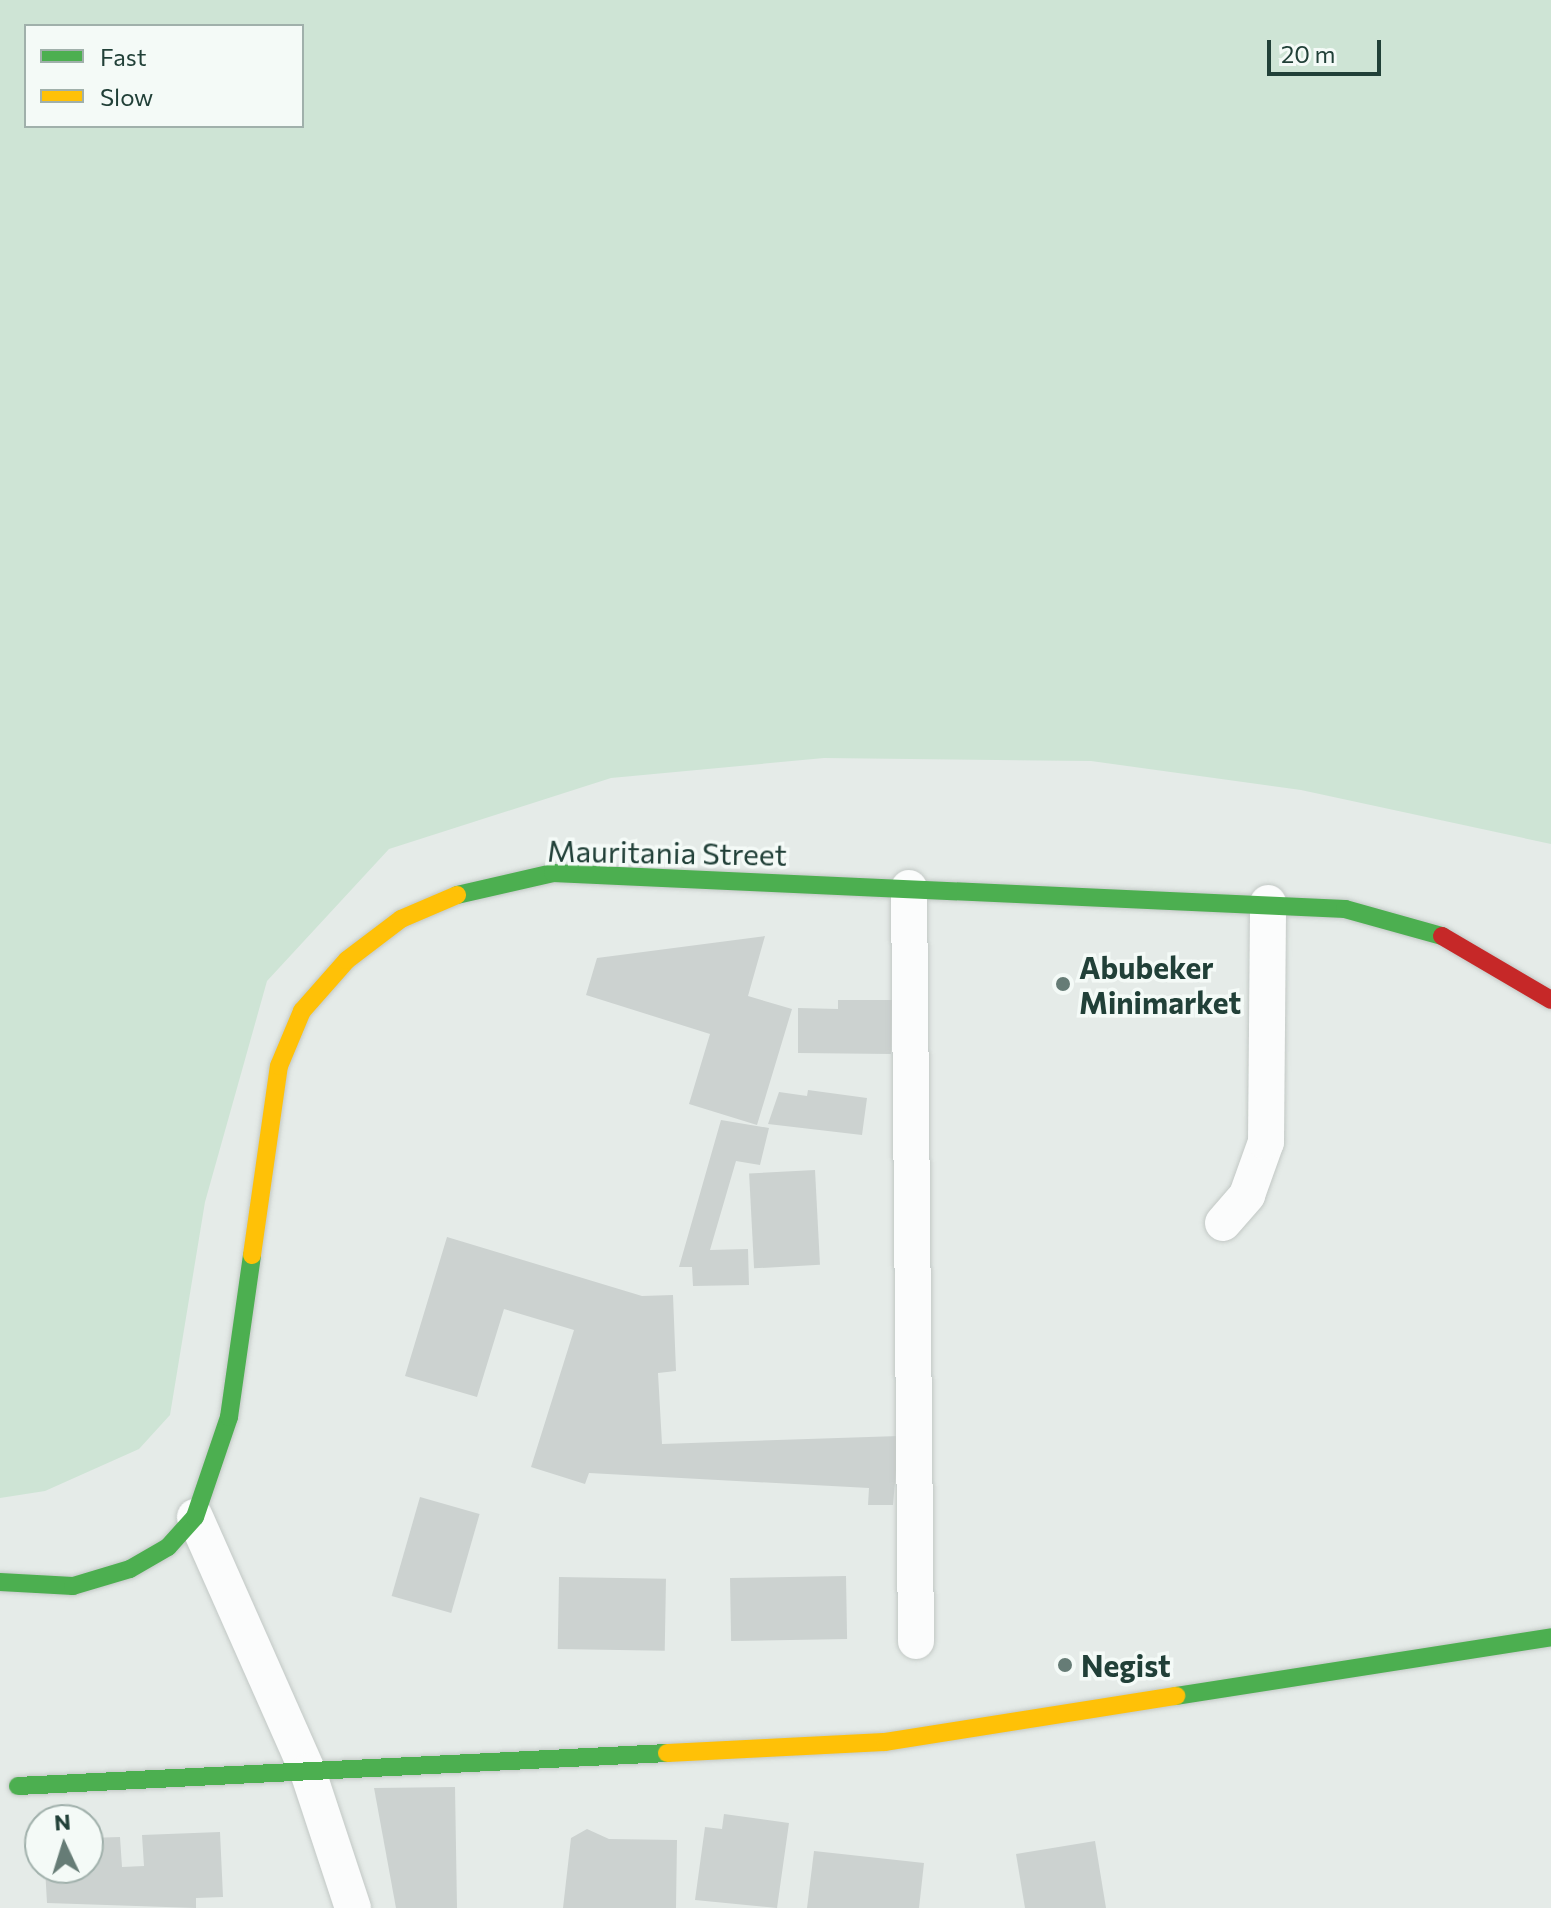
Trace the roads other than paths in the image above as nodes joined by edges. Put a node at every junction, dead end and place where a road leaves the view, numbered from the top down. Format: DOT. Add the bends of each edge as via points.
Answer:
graph roads {
  1 [pos="909,888"];
  2 [pos="1268,903"];
  3 [pos="1551,1000"];
  4 [pos="1223,1223"];
  5 [pos="195,1517"];
  6 [pos="0,1582"];
  7 [pos="1551,1637"];
  8 [pos="916,1641"];
  9 [pos="308,1772"];
  10 [pos="18,1786"];
  11 [pos="353,1908"];
  1 -- 2 [label="main road, Mauritania Street"];
  1 -- 5 [label="main road, Mauritania Street" via="553,873 478,886 401,919 347,960 302,1011 279,1066 229,1417"];
  1 -- 8 [label="street"];
  2 -- 3 [label="main road, Mauritania Street" via="1345,909 1438,934"];
  2 -- 4 [label="street" via="1266,1142 1247,1195"];
  5 -- 6 [label="main road, Mauritania Street" via="168,1547 130,1569 73,1586"];
  5 -- 9 [label="street"];
  7 -- 9 [label="main road" via="885,1742"];
  9 -- 10 [label="main road"];
  9 -- 11 [label="street"];
}
